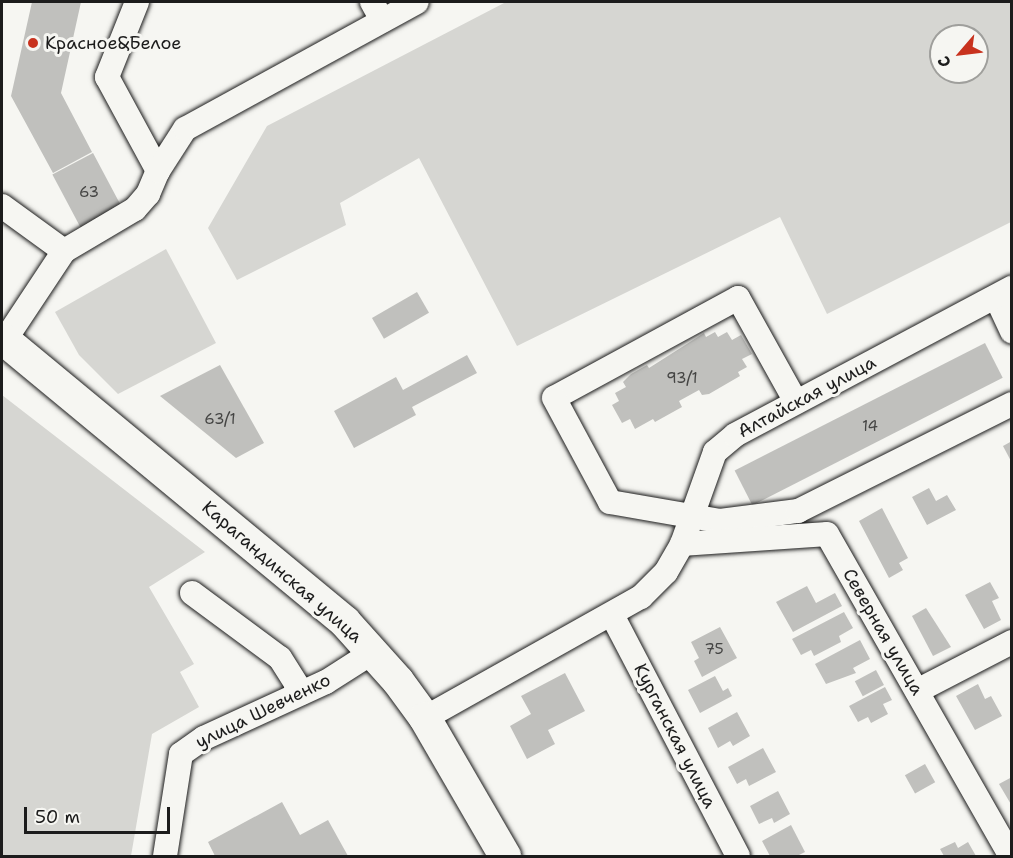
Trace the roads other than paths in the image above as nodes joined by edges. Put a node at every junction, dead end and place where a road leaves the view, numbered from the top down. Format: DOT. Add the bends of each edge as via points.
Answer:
graph roads {
  1 [pos="137,2"];
  2 [pos="417,2"];
  3 [pos="377,11"];
  4 [pos="158,171"];
  5 [pos="2,206"];
  6 [pos="64,251"];
  7 [pos="1004,292"];
  8 [pos="1011,331"];
  9 [pos="3,339"];
  10 [pos="796,402"];
  11 [pos="1011,404"];
  12 [pos="692,519"];
  13 [pos="682,544"];
  14 [pos="192,593"];
  15 [pos="612,615"];
  16 [pos="1011,642"];
  17 [pos="373,652"];
  18 [pos="917,691"];
  19 [pos="302,693"];
  20 [pos="425,718"];
  21 [pos="165,856"];
  22 [pos="505,856"];
  23 [pos="738,856"];
  24 [pos="1011,856"];
  1 -- 4 [label="street" via="107,77"];
  2 -- 3 [label="street"];
  3 -- 4 [label="street" via="185,129"];
  4 -- 6 [label="street" via="148,194 135,209"];
  5 -- 6 [label="street"];
  6 -- 9 [label="street"];
  7 -- 8 [label="street"];
  7 -- 10 [label="street, Алтайская улица"];
  9 -- 17 [label="main road, Карагандинская улица" via="345,622"];
  10 -- 12 [label="street, Алтайская улица" via="735,435 715,452"];
  10 -- 12 [label="street" via="738,298 554,398 610,502"];
  11 -- 12 [label="street" via="798,511 720,521"];
  12 -- 13 [label="street, Алтайская улица"];
  13 -- 15 [label="street, Алтайская улица" via="666,572 641,597"];
  13 -- 18 [label="street, Северная улица" via="827,534"];
  14 -- 19 [label="street" via="280,658"];
  15 -- 20 [label="street, Алтайская улица"];
  15 -- 23 [label="street, Курганская улица"];
  16 -- 18 [label="street"];
  17 -- 19 [label="street, улица Шевченко"];
  17 -- 20 [label="main road, Карагандинская улица"];
  18 -- 24 [label="street, Северная улица"];
  19 -- 21 [label="street, улица Шевченко" via="204,738 181,754"];
  20 -- 22 [label="main road, Карагандинская улица"];
}
